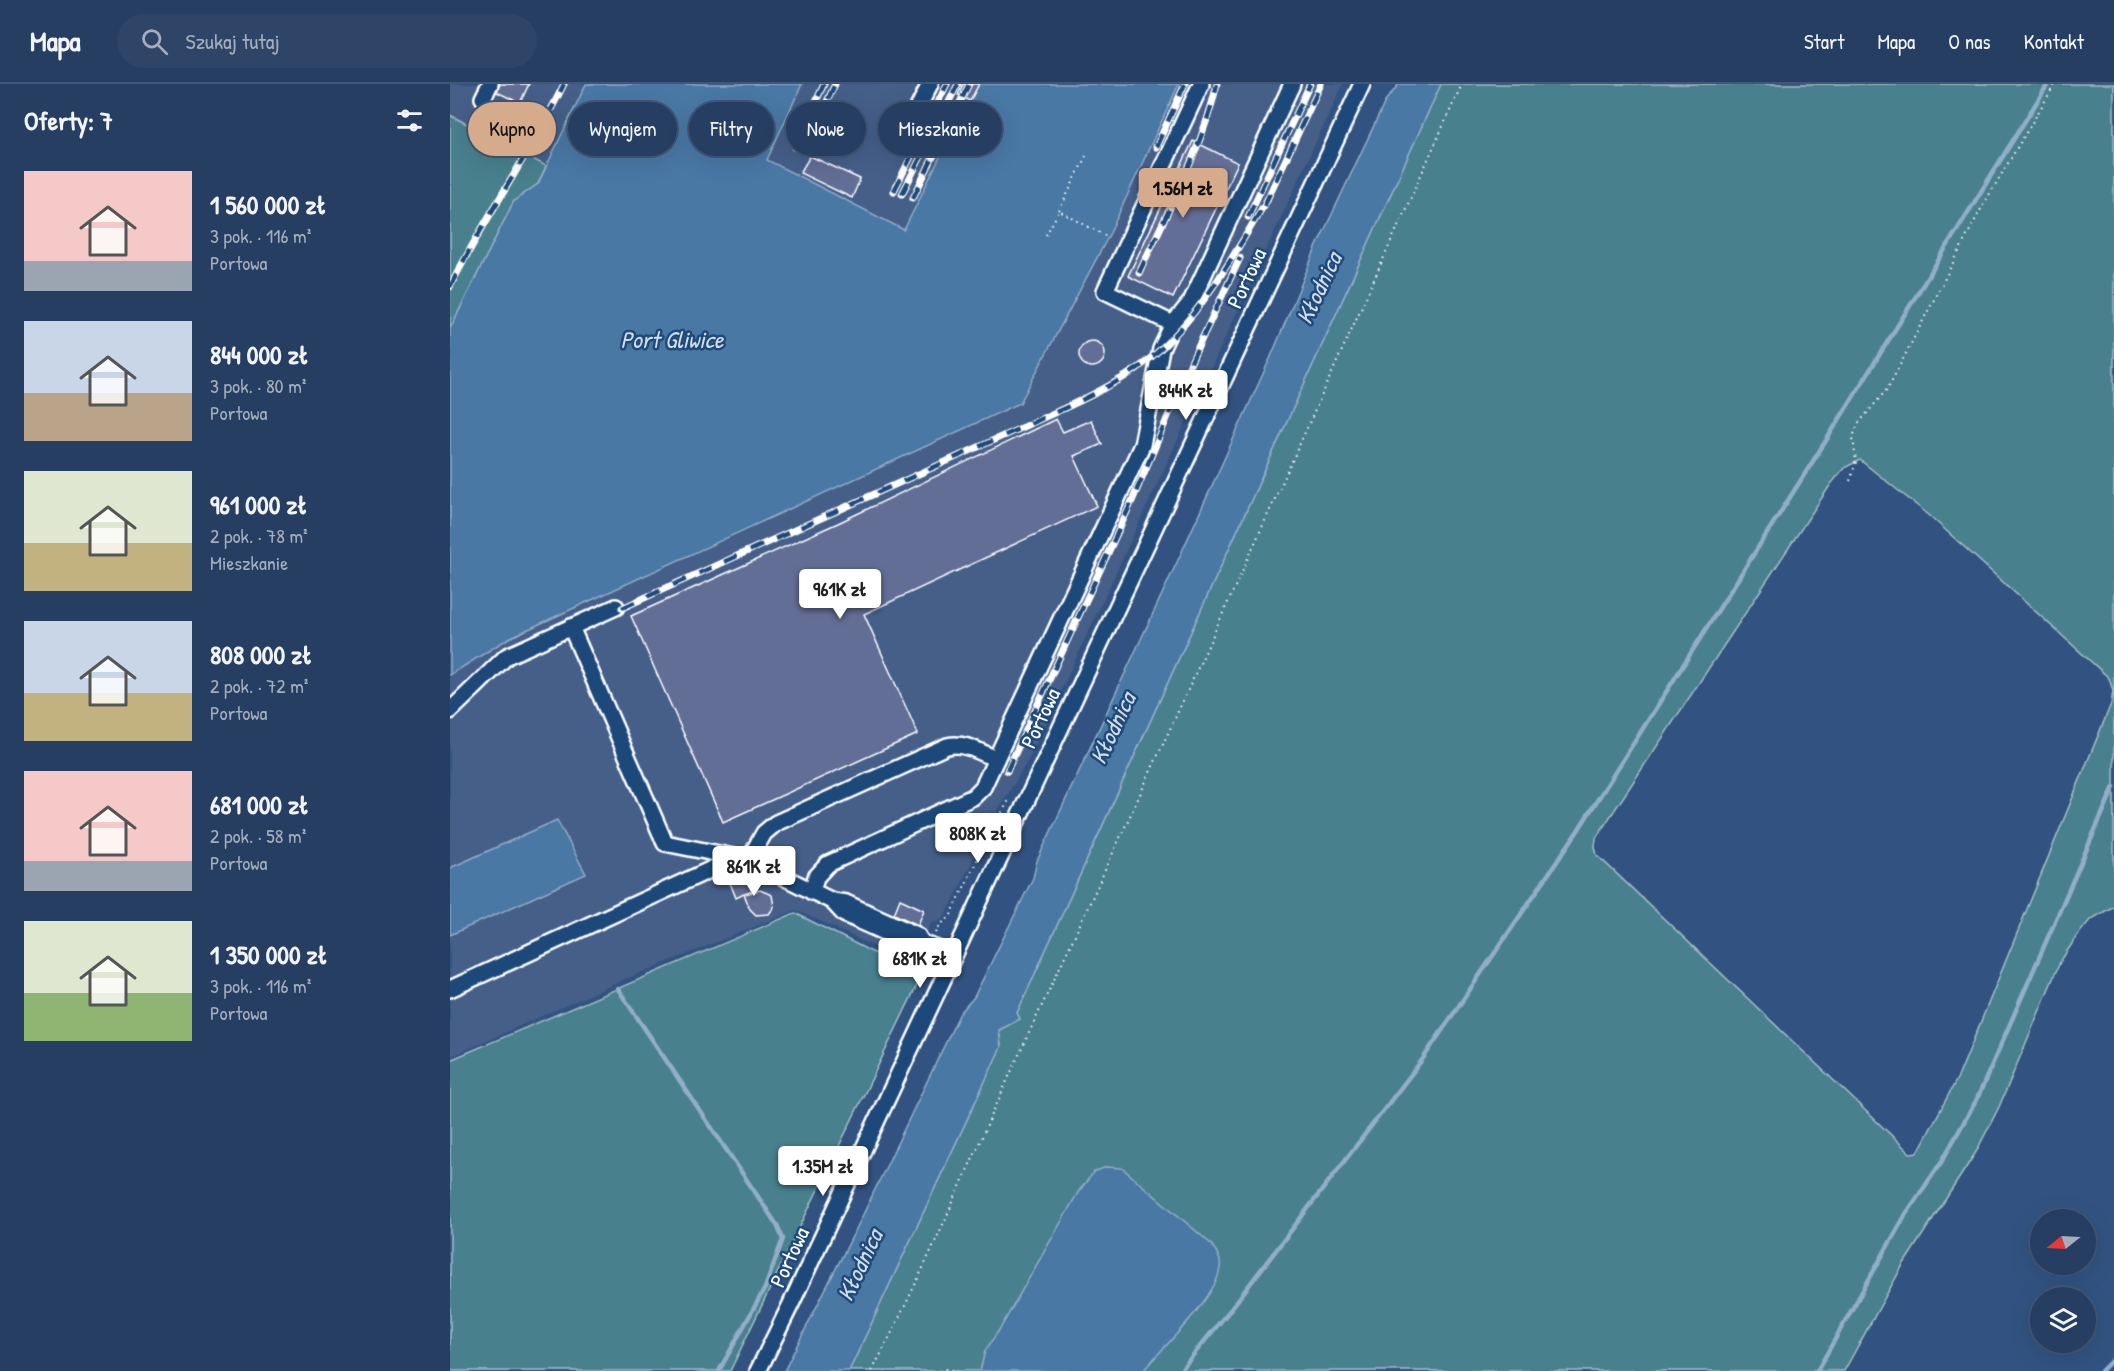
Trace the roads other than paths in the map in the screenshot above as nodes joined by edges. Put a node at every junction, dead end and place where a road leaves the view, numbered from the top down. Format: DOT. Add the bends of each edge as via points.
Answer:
graph roads {
  1 [pos="490,84"];
  2 [pos="930,84"];
  3 [pos="1201,84"];
  4 [pos="1292,84"];
  5 [pos="1362,84"];
  6 [pos="483,98"];
  7 [pos="921,102"];
  8 [pos="1173,324"];
  9 [pos="616,607"];
  10 [pos="571,627"];
  11 [pos="450,711"];
  12 [pos="996,759"];
  13 [pos="743,859"];
  14 [pos="812,892"];
  15 [pos="953,955"];
  16 [pos="450,989"];
  17 [pos="758,1371"];
  1 -- 6 [label="street"];
  2 -- 7 [label="street"];
  3 -- 8 [label="street" via="1105,291"];
  4 -- 8 [label="street" via="1191,302"];
  5 -- 15 [label="street, Portowa"];
  8 -- 12 [label="street" via="1161,349 1142,445"];
  9 -- 10 [label="street"];
  10 -- 11 [label="street" via="507,656"];
  10 -- 13 [label="street" via="665,843"];
  12 -- 13 [label="street" via="961,744 947,746 776,823"];
  12 -- 14 [label="street" via="983,787 973,797 828,864 816,877"];
  13 -- 14 [label="street"];
  13 -- 16 [label="street"];
  14 -- 15 [label="street" via="832,901 844,914 913,945 922,943"];
  15 -- 17 [label="street, Portowa"];
}
